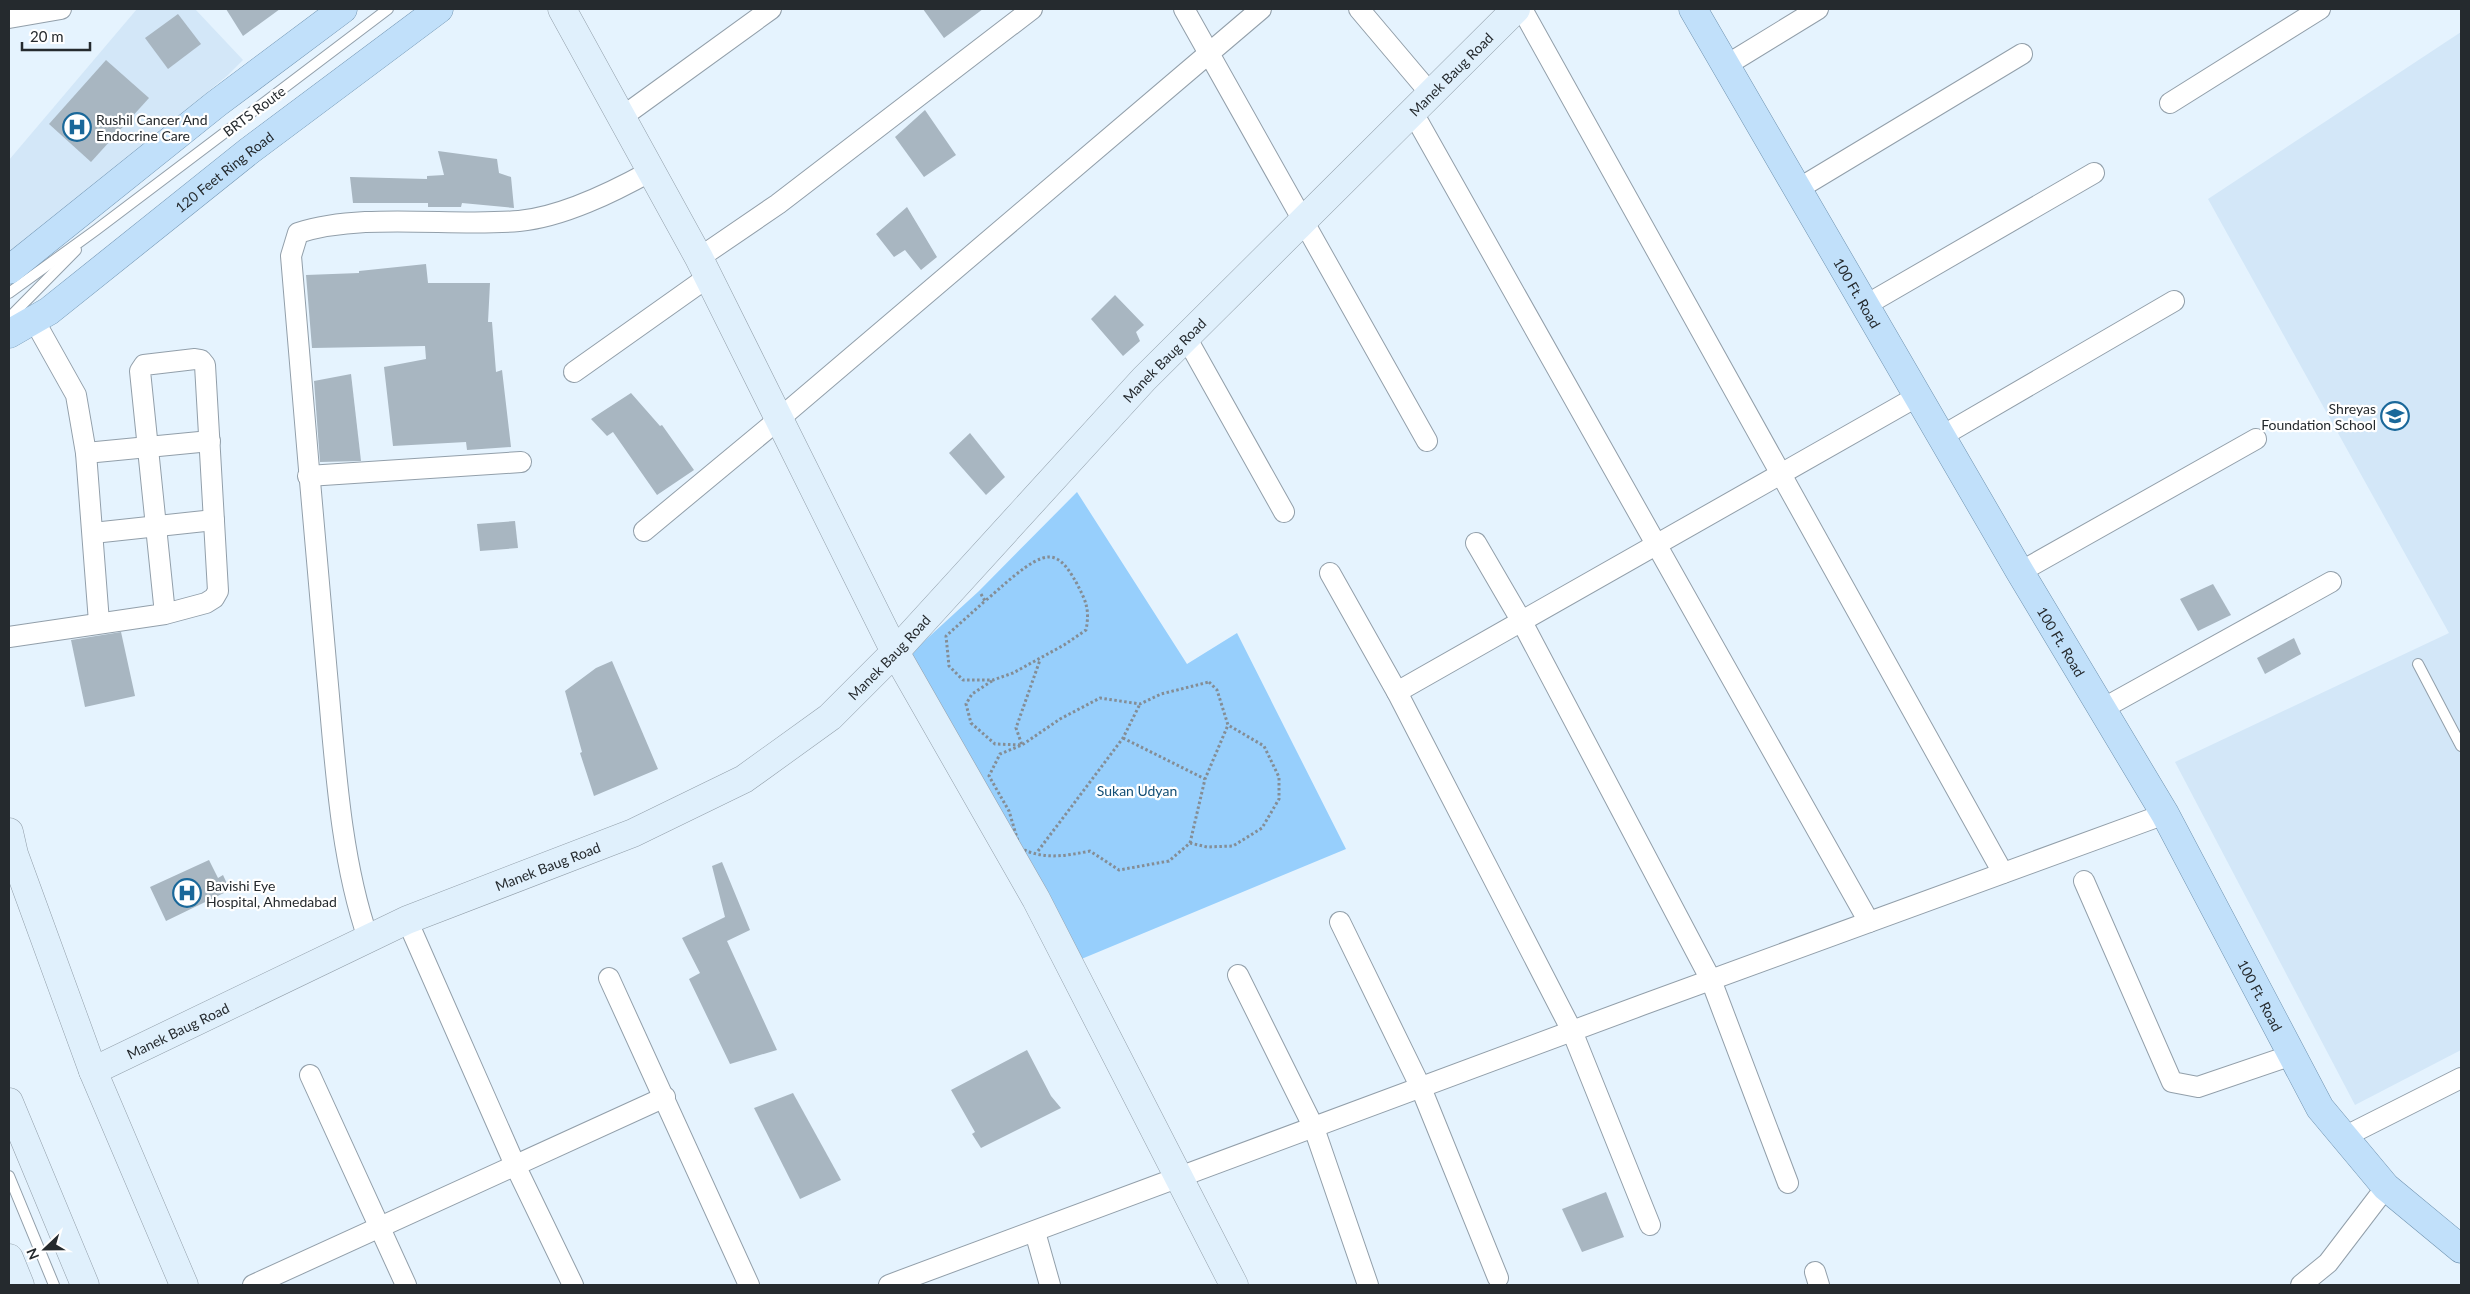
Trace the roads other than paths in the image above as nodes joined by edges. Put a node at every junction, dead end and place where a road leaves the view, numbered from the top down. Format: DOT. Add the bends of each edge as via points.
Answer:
graph roads {
  1 [pos="61,9"];
  2 [pos="343,9"];
  3 [pos="388,9"];
  4 [pos="439,9"];
  5 [pos="562,9"];
  6 [pos="771,9"];
  7 [pos="1032,9"];
  8 [pos="1184,9"];
  9 [pos="1261,9"];
  10 [pos="1359,9"];
  11 [pos="1516,9"];
  12 [pos="1522,9"];
  13 [pos="1693,9"];
  14 [pos="1818,9"];
  15 [pos="2320,9"];
  16 [pos="9,18"];
  17 [pos="1208,53"];
  18 [pos="2022,54"];
  19 [pos="1725,66"];
  20 [pos="1421,102"];
  21 [pos="2170,103"];
  22 [pos="622,117"];
  23 [pos="651,171"];
  24 [pos="2094,173"];
  25 [pos="1798,189"];
  26 [pos="1301,220"];
  27 [pos="96,230"];
  28 [pos="703,267"];
  29 [pos="9,270"];
  30 [pos="9,294"];
  31 [pos="2174,301"];
  32 [pos="1866,305"];
  33 [pos="21,319"];
  34 [pos="9,334"];
  35 [pos="1187,339"];
  36 [pos="574,372"];
  37 [pos="1918,396"];
  38 [pos="779,419"];
  39 [pos="1942,436"];
  40 [pos="2256,440"];
  41 [pos="210,441"];
  42 [pos="1427,441"];
  43 [pos="148,447"];
  44 [pos="86,453"];
  45 [pos="521,462"];
  46 [pos="1781,474"];
  47 [pos="308,476"];
  48 [pos="1284,512"];
  49 [pos="214,520"];
  50 [pos="156,527"];
  51 [pos="644,531"];
  52 [pos="94,533"];
  53 [pos="1476,543"];
  54 [pos="1656,545"];
  55 [pos="2020,572"];
  56 [pos="1330,573"];
  57 [pos="2331,582"];
  58 [pos="165,614"];
  59 [pos="99,622"];
  60 [pos="1522,622"];
  61 [pos="9,637"];
  62 [pos="895,652"];
  63 [pos="2418,664"];
  64 [pos="1397,692"];
  65 [pos="2102,709"];
  66 [pos="2461,746"];
  67 [pos="2165,814"];
  68 [pos="9,832"];
  69 [pos="2002,873"];
  70 [pos="2084,881"];
  71 [pos="407,920"];
  72 [pos="1340,922"];
  73 [pos="1868,922"];
  74 [pos="368,938"];
  75 [pos="1238,976"];
  76 [pos="609,978"];
  77 [pos="1711,980"];
  78 [pos="1572,1031"];
  79 [pos="2292,1055"];
  80 [pos="93,1071"];
  81 [pos="310,1075"];
  82 [pos="2461,1078"];
  83 [pos="1421,1088"];
  84 [pos="665,1097"];
  85 [pos="9,1102"];
  86 [pos="1314,1128"];
  87 [pos="2344,1137"];
  88 [pos="515,1165"];
  89 [pos="9,1176"];
  90 [pos="1179,1179"];
  91 [pos="1788,1183"];
  92 [pos="2386,1188"];
  93 [pos="1650,1225"];
  94 [pos="378,1229"];
  95 [pos="1035,1232"];
  96 [pos="2461,1249"];
  97 [pos="9,1258"];
  98 [pos="1498,1278"];
  99 [pos="20,1285"];
  100 [pos="54,1285"];
  101 [pos="85,1285"];
  102 [pos="184,1285"];
  103 [pos="253,1285"];
  104 [pos="406,1285"];
  105 [pos="573,1285"];
  106 [pos="749,1285"];
  107 [pos="889,1285"];
  108 [pos="1050,1285"];
  109 [pos="1234,1285"];
  110 [pos="1368,1285"];
  111 [pos="2301,1285"];
  1 -- 16 [label="street"];
  2 -- 29 [label="main road" via="208,110"];
  3 -- 27 [label="lane, BRTS Route"];
  4 -- 33 [label="main road, 120 Feet Ring Road" via="249,151 49,310"];
  5 -- 22 [label="street"];
  6 -- 22 [label="street"];
  7 -- 28 [label="street" via="778,204"];
  8 -- 17 [label="street"];
  9 -- 17 [label="street"];
  10 -- 20 [label="street"];
  11 -- 20 [label="street, Manek Baug Road"];
  12 -- 46 [label="street"];
  13 -- 19 [label="main road, 100 Ft. Road"];
  14 -- 19 [label="street"];
  15 -- 21 [label="street"];
  17 -- 26 [label="street"];
  17 -- 38 [label="street"];
  18 -- 25 [label="street"];
  19 -- 25 [label="main road, 100 Ft. Road"];
  20 -- 26 [label="street, Manek Baug Road"];
  20 -- 54 [label="street"];
  22 -- 23 [label="street"];
  23 -- 28 [label="street"];
  23 -- 47 [label="street" via="572,208 521,221 365,223 298,233 291,256"];
  24 -- 32 [label="street"];
  25 -- 32 [label="main road, 100 Ft. Road"];
  26 -- 35 [label="street, Manek Baug Road"];
  26 -- 42 [label="street"];
  27 -- 30 [label="lane, BRTS Route"];
  27 -- 33 [label="lane, BRTS Route"];
  28 -- 36 [label="street"];
  28 -- 38 [label="street"];
  31 -- 39 [label="street"];
  32 -- 37 [label="main road, 100 Ft. Road"];
  33 -- 34 [label="main road, 120 Feet Ring Road"];
  33 -- 44 [label="street" via="76,395"];
  35 -- 48 [label="street"];
  35 -- 62 [label="street, Manek Baug Road" via="1144,379"];
  37 -- 39 [label="main road, 100 Ft. Road"];
  37 -- 46 [label="street"];
  38 -- 51 [label="street"];
  38 -- 62 [label="street"];
  39 -- 55 [label="main road, 100 Ft. Road"];
  40 -- 55 [label="street"];
  41 -- 43 [label="street"];
  41 -- 43 [label="street" via="205,366 201,360 195,359 141,367"];
  41 -- 49 [label="street"];
  43 -- 44 [label="street"];
  43 -- 50 [label="street"];
  44 -- 52 [label="street"];
  45 -- 47 [label="street"];
  46 -- 54 [label="street"];
  46 -- 69 [label="street"];
  47 -- 74 [label="street" via="336,764 352,882"];
  49 -- 50 [label="street"];
  49 -- 58 [label="street" via="218,591 206,603"];
  50 -- 52 [label="street"];
  50 -- 58 [label="street"];
  52 -- 59 [label="street"];
  53 -- 60 [label="street"];
  54 -- 60 [label="street"];
  54 -- 73 [label="street"];
  55 -- 65 [label="main road, 100 Ft. Road"];
  56 -- 64 [label="street"];
  57 -- 65 [label="street"];
  58 -- 59 [label="street"];
  59 -- 61 [label="street"];
  60 -- 64 [label="street"];
  60 -- 77 [label="street"];
  62 -- 71 [label="street, Manek Baug Road" via="830,717 744,779 633,833"];
  62 -- 90 [label="street" via="1036,899"];
  63 -- 66 [label="lane"];
  64 -- 78 [label="street"];
  65 -- 67 [label="main road, 100 Ft. Road"];
  67 -- 69 [label="street"];
  67 -- 79 [label="main road, 100 Ft. Road"];
  68 -- 80 [label="street" via="14,854"];
  69 -- 73 [label="street"];
  70 -- 79 [label="street" via="2172,1082 2198,1087"];
  71 -- 74 [label="street, Manek Baug Road"];
  71 -- 88 [label="street"];
  72 -- 83 [label="street"];
  73 -- 77 [label="street"];
  74 -- 80 [label="street, Manek Baug Road"];
  75 -- 86 [label="street"];
  76 -- 84 [label="street"];
  77 -- 78 [label="street"];
  77 -- 91 [label="street"];
  78 -- 83 [label="street"];
  78 -- 93 [label="street"];
  79 -- 87 [label="main road, 100 Ft. Road" via="2320,1108"];
  80 -- 102 [label="street"];
  81 -- 94 [label="street"];
  82 -- 87 [label="street"];
  83 -- 86 [label="street"];
  83 -- 98 [label="street"];
  84 -- 88 [label="street"];
  84 -- 106 [label="street"];
  85 -- 101 [label="street"];
  86 -- 90 [label="street"];
  86 -- 110 [label="street"];
  87 -- 92 [label="main road, 100 Ft. Road"];
  88 -- 94 [label="street"];
  88 -- 105 [label="street"];
  89 -- 100 [label="lane"];
  90 -- 95 [label="street"];
  90 -- 109 [label="street"];
  92 -- 96 [label="main road, 100 Ft. Road"];
  92 -- 111 [label="street" via="2328,1263"];
  94 -- 103 [label="street"];
  94 -- 104 [label="street"];
  95 -- 107 [label="street"];
  95 -- 108 [label="street"];
  97 -- 99 [label="street"];
}
